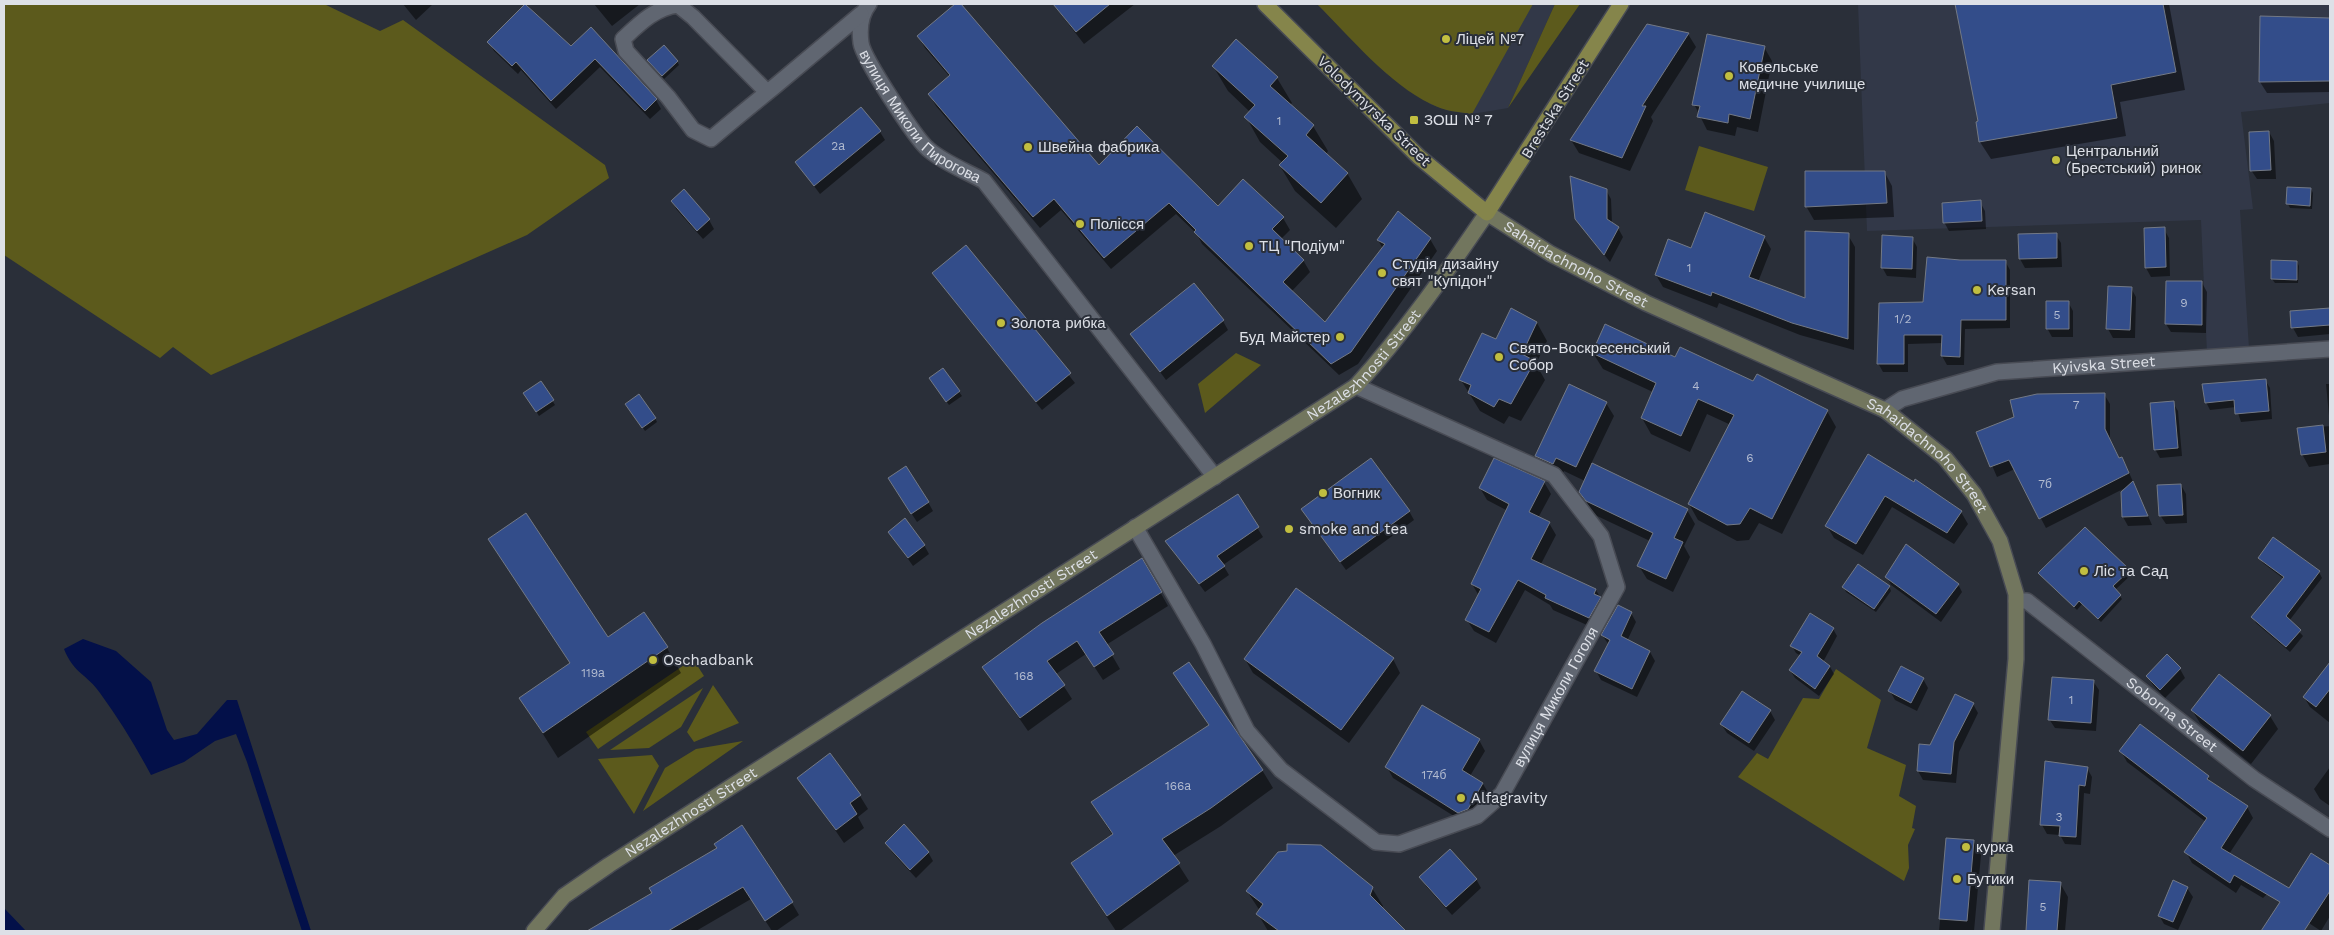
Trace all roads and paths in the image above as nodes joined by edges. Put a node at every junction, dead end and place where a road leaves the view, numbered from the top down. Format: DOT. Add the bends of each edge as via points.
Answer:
graph roads {
  1 [pos="678,4"];
  2 [pos="1265,4"];
  3 [pos="1621,4"];
  4 [pos="865,9"];
  5 [pos="767,92"];
  6 [pos="1487,213"];
  7 [pos="2330,349"];
  8 [pos="1356,386"];
  9 [pos="1885,410"];
  10 [pos="1215,477"];
  11 [pos="1135,527"];
  12 [pos="2016,601"];
  13 [pos="2330,829"];
  14 [pos="534,931"];
  15 [pos="1992,931"];
  1 -- 5 [label="street"];
  1 -- 5 [label="street" via="666,6 623,39 626,51 694,130 711,139"];
  2 -- 6 [label="main road, Volodymyrska Street" via="1419,157"];
  3 -- 6 [label="main road, Brestska Street"];
  4 -- 5 [label="street"];
  4 -- 10 [label="street, вулиця Миколи Пирогова" via="861,44 870,66 927,148 984,181"];
  6 -- 8 [label="main road, Nezalezhnosti Street" via="1406,328"];
  6 -- 9 [label="main road, Sahaidachnoho Street" via="1551,254 1646,303"];
  7 -- 9 [label="street, Kyivska Street" via="1996,372 1902,399"];
  8 -- 10 [label="main road, Nezalezhnosti Street"];
  8 -- 11 [label="street, вулиця Миколи Гоголя" via="1554,475 1601,536 1617,587 1502,794 1477,816 1399,844 1376,842 1280,770 1247,730 1203,644"];
  9 -- 12 [label="main road, Sahaidachnoho Street" via="1945,458 1974,494 2000,541"];
  10 -- 11 [label="main road, Nezalezhnosti Street"];
  11 -- 14 [label="main road, Nezalezhnosti Street" via="609,865 564,896"];
  12 -- 13 [label="street, Soborna Street" via="2026,600 2254,779"];
  12 -- 15 [label="main road, Sahaidachnoho Street" via="2016,659"];
}
